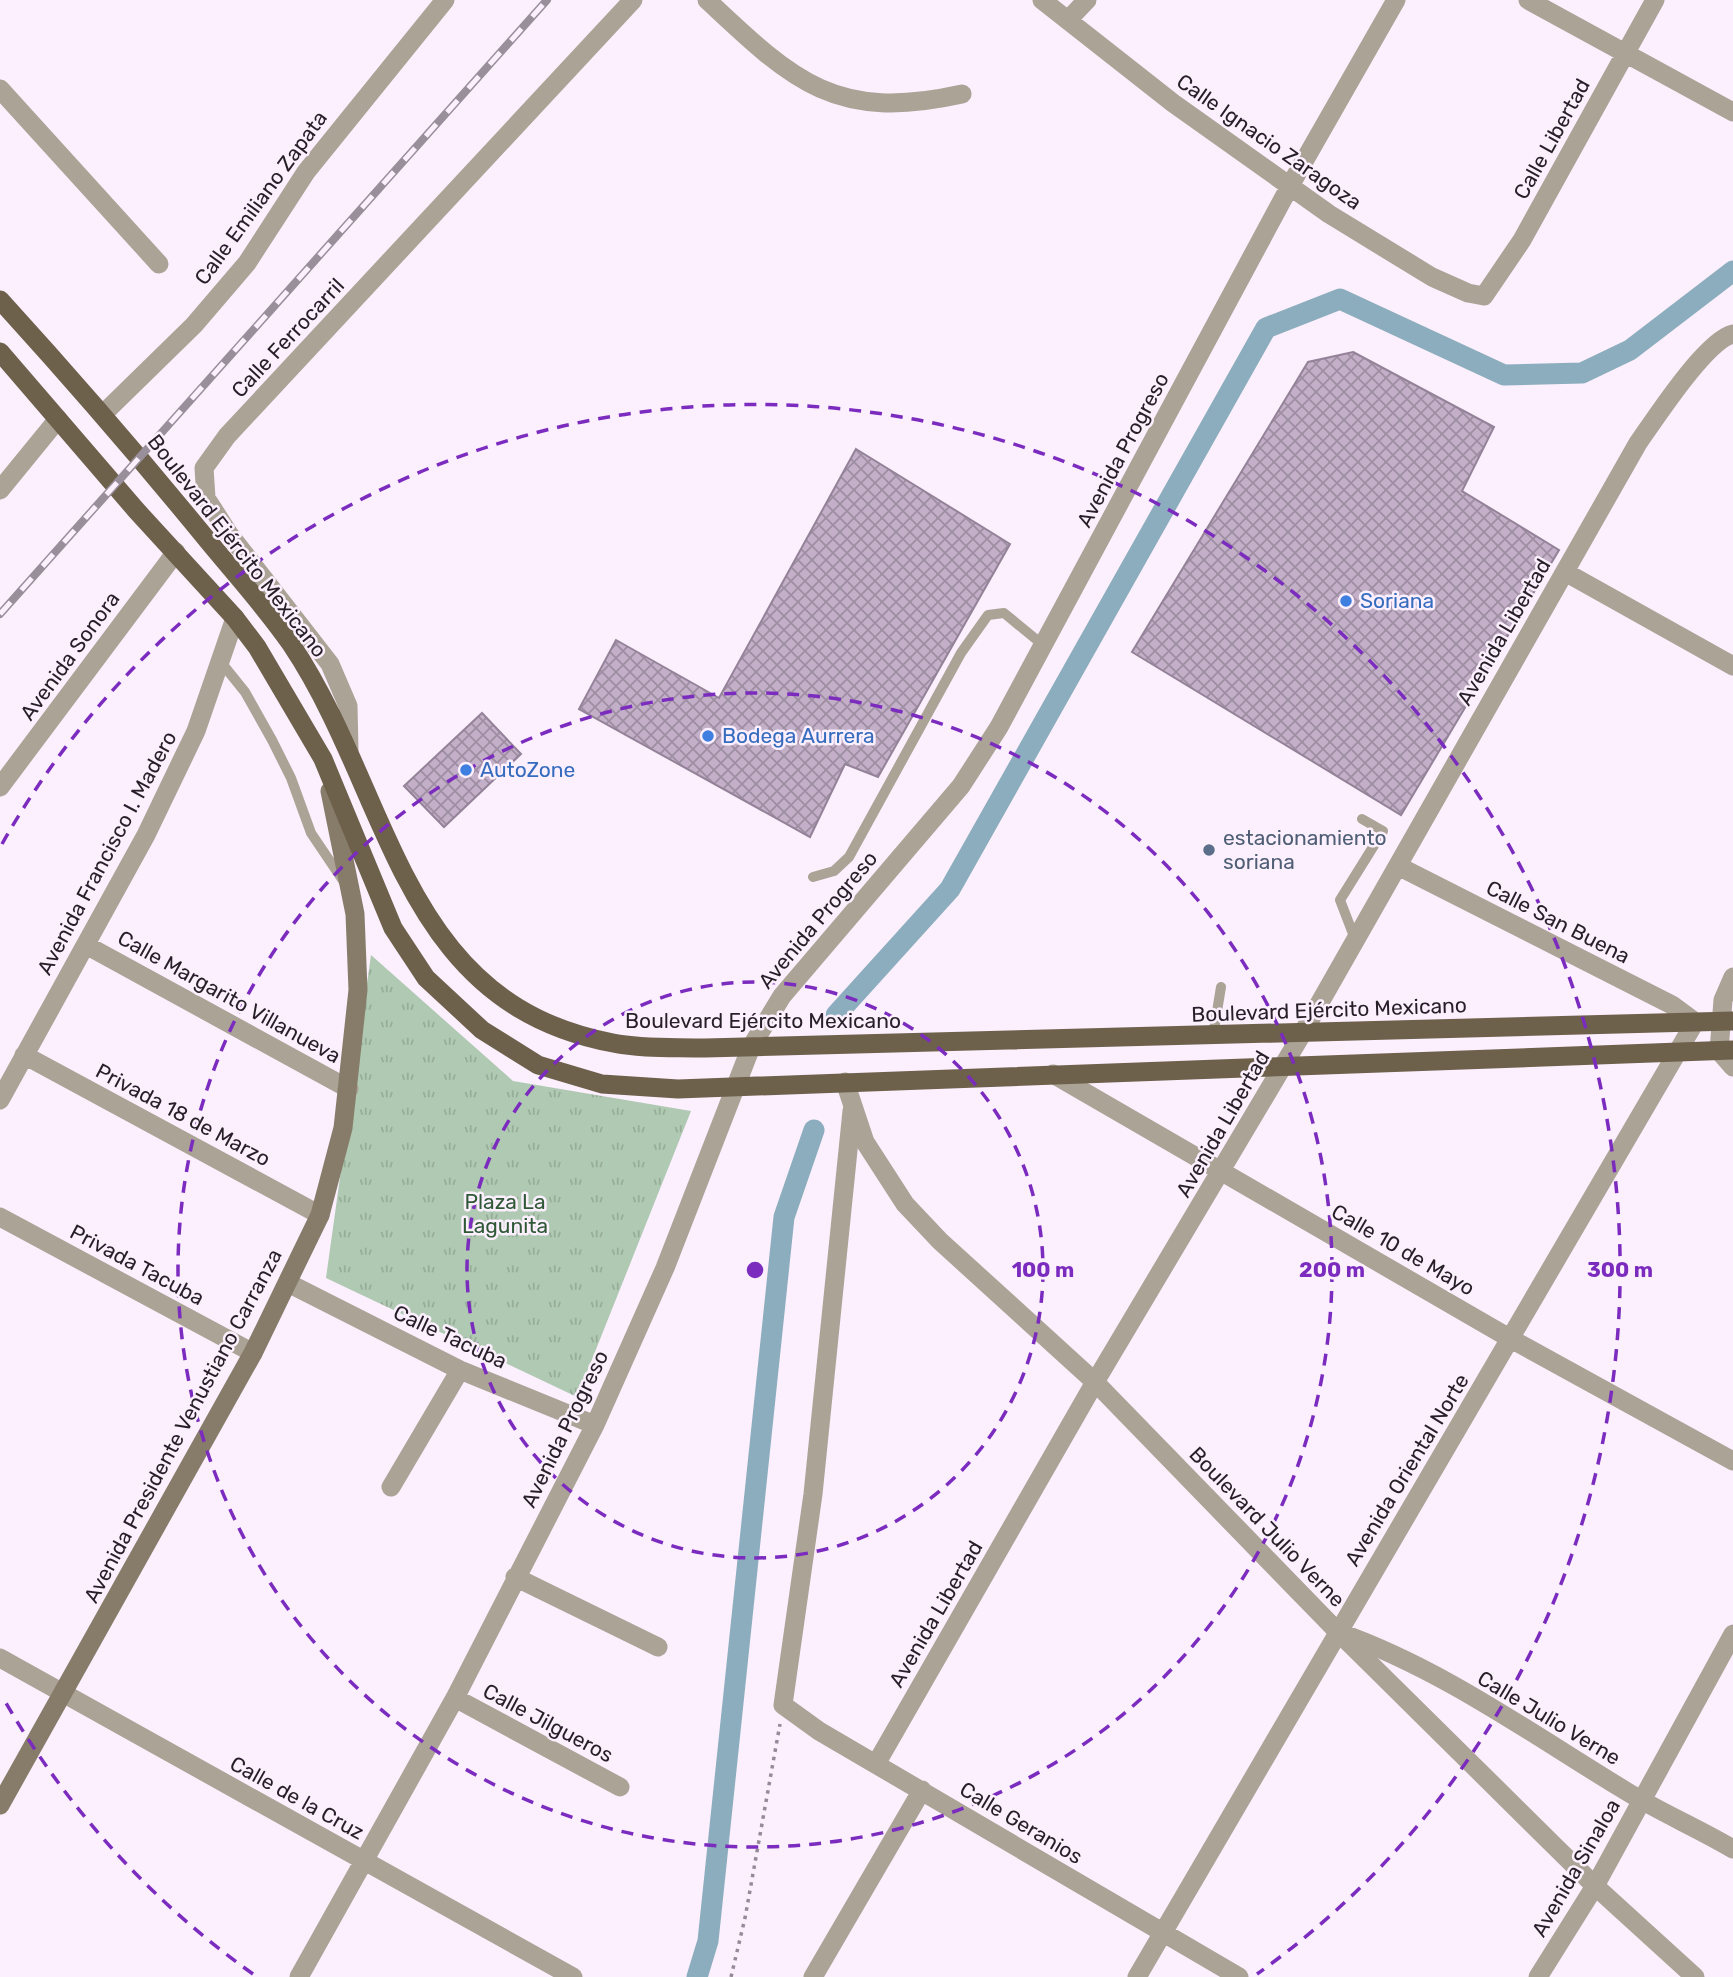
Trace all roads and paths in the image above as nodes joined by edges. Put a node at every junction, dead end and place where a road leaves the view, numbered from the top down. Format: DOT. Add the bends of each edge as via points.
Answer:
graph roads {
  1 [pos="445,0"];
  2 [pos="633,0"];
  3 [pos="707,0"];
  4 [pos="1042,0"];
  5 [pos="1087,0"];
  6 [pos="1396,0"];
  7 [pos="1528,0"];
  8 [pos="1655,0"];
  9 [pos="1068,20"];
  10 [pos="1628,52"];
  11 [pos="0,89"];
  12 [pos="962,94"];
  13 [pos="1733,112"];
  14 [pos="1291,184"];
  15 [pos="159,264"];
  16 [pos="1484,296"];
  17 [pos="0,300"];
  18 [pos="1730,335"];
  19 [pos="0,352"];
  20 [pos="103,414"];
  21 [pos="58,419"];
  22 [pos="0,490"];
  23 [pos="176,552"];
  24 [pos="1565,572"];
  25 [pos="235,618"];
  26 [pos="1043,645"];
  27 [pos="220,661"];
  28 [pos="1733,666"];
  29 [pos="348,751"];
  30 [pos="323,759"];
  31 [pos="0,787"];
  32 [pos="1362,819"];
  33 [pos="1398,866"];
  34 [pos="813,877"];
  35 [pos="351,894"];
  36 [pos="1356,940"];
  37 [pos="86,945"];
  38 [pos="1733,977"];
  39 [pos="1222,987"];
  40 [pos="1726,1021"];
  41 [pos="1695,1022"];
  42 [pos="1302,1034"];
  43 [pos="1213,1037"];
  44 [pos="758,1047"];
  45 [pos="1726,1051"];
  46 [pos="1678,1053"];
  47 [pos="24,1055"];
  48 [pos="1283,1066"];
  49 [pos="1733,1067"];
  50 [pos="1053,1074"];
  51 [pos="838,1083"];
  52 [pos="735,1088"];
  53 [pos="349,1089"];
  54 [pos="0,1100"];
  55 [pos="852,1111"];
  56 [pos="1222,1171"];
  57 [pos="320,1215"];
  58 [pos="0,1217"];
  59 [pos="288,1283"];
  60 [pos="1511,1339"];
  61 [pos="253,1353"];
  62 [pos="460,1370"];
  63 [pos="1095,1382"];
  64 [pos="595,1424"];
  65 [pos="1733,1461"];
  66 [pos="391,1487"];
  67 [pos="515,1577"];
  68 [pos="1338,1632"];
  69 [pos="1733,1634"];
  70 [pos="658,1647"];
  71 [pos="0,1658"];
  72 [pos="63,1693"];
  73 [pos="455,1698"];
  74 [pos="783,1704"];
  75 [pos="876,1764"];
  76 [pos="620,1787"];
  77 [pos="922,1790"];
  78 [pos="1641,1800"];
  79 [pos="0,1805"];
  80 [pos="1733,1849"];
  81 [pos="363,1861"];
  82 [pos="1595,1886"];
  83 [pos="1163,1933"];
  84 [pos="299,1977"];
  85 [pos="573,1977"];
  86 [pos="731,1977"];
  87 [pos="813,1977"];
  88 [pos="1137,1977"];
  89 [pos="1239,1977"];
  90 [pos="1538,1977"];
  91 [pos="1695,1977"];
  1 -- 20 [label="street, Calle Emiliano Zapata" via="306,172 247,263 194,326"];
  2 -- 29 [label="street, Calle Ferrocarril" via="227,436 204,468 206,498 214,513 308,633 341,684 348,706"];
  3 -- 12 [label="street" via="781,66 814,87 853,100 889,105"];
  4 -- 9 [label="street, Calle Ignacio Zaragoza"];
  5 -- 9 [label="street"];
  6 -- 14 [label="street, Avenida Progreso"];
  7 -- 10 [label="street"];
  8 -- 10 [label="street, Calle Libertad"];
  9 -- 14 [label="street, Calle Ignacio Zaragoza" via="1173,103"];
  10 -- 13 [label="street"];
  10 -- 16 [label="street, Calle Libertad" via="1522,240"];
  11 -- 15 [label="street"];
  14 -- 16 [label="street, Calle Ignacio Zaragoza" via="1388,253 1452,287"];
  14 -- 26 [label="street, Avenida Progreso"];
  17 -- 20 [label="main road, Boulevard Ejército Mexicano"];
  18 -- 24 [label="street, Avenida Libertad" via="1688,375 1638,443"];
  19 -- 21 [label="main road"];
  20 -- 29 [label="main road, Boulevard Ejército Mexicano" via="290,643"];
  21 -- 22 [label="street"];
  21 -- 23 [label="main road"];
  23 -- 25 [label="main road"];
  23 -- 31 [label="street, Avenida Sonora"];
  24 -- 28 [label="street"];
  24 -- 33 [label="street, Avenida Libertad"];
  25 -- 27 [label="street, Avenida Francisco I. Madero"];
  25 -- 30 [label="main road" via="281,683"];
  26 -- 34 [label="lane" via="1004,613 988,615 849,857 834,871"];
  26 -- 44 [label="street, Avenida Progreso" via="961,786 782,996"];
  27 -- 35 [label="lane" via="245,692 272,740 311,834"];
  27 -- 37 [label="street, Avenida Francisco I. Madero" via="196,731"];
  29 -- 44 [label="main road, Boulevard Ejército Mexicano" via="417,901 446,944 491,991 552,1026 594,1040 635,1047"];
  30 -- 35 [label="main road, Avenida Presidente Venustiano Carranza"];
  30 -- 52 [label="main road" via="406,952 435,988 482,1030 538,1065 602,1084"];
  32 -- 36 [label="lane" via="1383,831 1340,900"];
  33 -- 36 [label="street, Avenida Libertad"];
  33 -- 41 [label="street, Calle San Buena" via="1672,1005"];
  35 -- 53 [label="main road, Avenida Presidente Venustiano Carranza" via="358,990"];
  36 -- 42 [label="street, Avenida Libertad"];
  37 -- 47 [label="street, Avenida Francisco I. Madero"];
  37 -- 53 [label="street, Calle Margarito Villanueva"];
  38 -- 40 [label="street" via="1723,1000"];
  39 -- 43 [label="lane"];
  40 -- 41 [label="main road, Boulevard Ejército Mexicano"];
  40 -- 45 [label="street"];
  41 -- 42 [label="main road, Boulevard Ejército Mexicano"];
  41 -- 46 [label="street, Avenida Oriental Norte"];
  42 -- 43 [label="main road, Boulevard Ejército Mexicano"];
  42 -- 48 [label="street, Avenida Libertad"];
  43 -- 44 [label="main road, Boulevard Ejército Mexicano"];
  44 -- 52 [label="street, Avenida Progreso"];
  45 -- 46 [label="main road"];
  45 -- 49 [label="street"];
  46 -- 48 [label="main road"];
  46 -- 60 [label="street, Avenida Oriental Norte"];
  47 -- 54 [label="street, Avenida Francisco I. Madero"];
  47 -- 57 [label="street, Privada 18 de Marzo"];
  48 -- 50 [label="main road"];
  48 -- 56 [label="street, Avenida Libertad"];
  50 -- 51 [label="main road"];
  50 -- 56 [label="street, Calle 10 de Mayo"];
  51 -- 52 [label="main road"];
  51 -- 55 [label="street, Boulevard Julio Verne"];
  52 -- 64 [label="street, Avenida Progreso" via="665,1268"];
  53 -- 57 [label="main road, Avenida Presidente Venustiano Carranza" via="334,1170"];
  55 -- 63 [label="street, Boulevard Julio Verne" via="870,1150 905,1204"];
  55 -- 74 [label="street" via="813,1494"];
  56 -- 60 [label="street, Calle 10 de Mayo"];
  56 -- 63 [label="street, Avenida Libertad"];
  57 -- 59 [label="main road, Avenida Presidente Venustiano Carranza"];
  58 -- 61 [label="street, Privada Tacuba"];
  59 -- 61 [label="main road, Avenida Presidente Venustiano Carranza"];
  59 -- 62 [label="street, Calle Tacuba"];
  60 -- 65 [label="street, Calle 10 de Mayo"];
  60 -- 68 [label="street, Avenida Oriental Norte"];
  61 -- 72 [label="main road, Avenida Presidente Venustiano Carranza"];
  62 -- 64 [label="street, Calle Tacuba"];
  62 -- 66 [label="street"];
  63 -- 68 [label="street, Boulevard Julio Verne"];
  63 -- 75 [label="street, Avenida Libertad"];
  64 -- 67 [label="street, Avenida Progreso"];
  67 -- 70 [label="street"];
  67 -- 73 [label="street, Avenida Progreso"];
  68 -- 78 [label="street, Calle Julio Verne" via="1434,1674"];
  68 -- 82 [label="street, Boulevard Julio Verne"];
  68 -- 83 [label="street, Avenida Oriental Norte"];
  69 -- 78 [label="street, Avenida Sinaloa"];
  71 -- 72 [label="street, Calle de la Cruz"];
  72 -- 79 [label="main road, Avenida Presidente Venustiano Carranza"];
  72 -- 81 [label="street, Calle de la Cruz"];
  73 -- 76 [label="street, Calle Jilgueros"];
  73 -- 81 [label="street, Avenida Progreso"];
  74 -- 75 [label="street, Calle Geranios"];
  74 -- 86 [label="path"];
  75 -- 77 [label="street, Calle Geranios"];
  77 -- 83 [label="street, Calle Geranios"];
  77 -- 87 [label="street"];
  78 -- 80 [label="street, Calle Julio Verne"];
  78 -- 82 [label="street, Avenida Sinaloa"];
  81 -- 84 [label="street, Avenida Progreso"];
  81 -- 85 [label="street, Calle de la Cruz"];
  82 -- 90 [label="street, Avenida Sinaloa"];
  82 -- 91 [label="street, Boulevard Julio Verne"];
  83 -- 88 [label="street, Avenida Oriental Norte"];
  83 -- 89 [label="street, Calle Geranios"];
}
